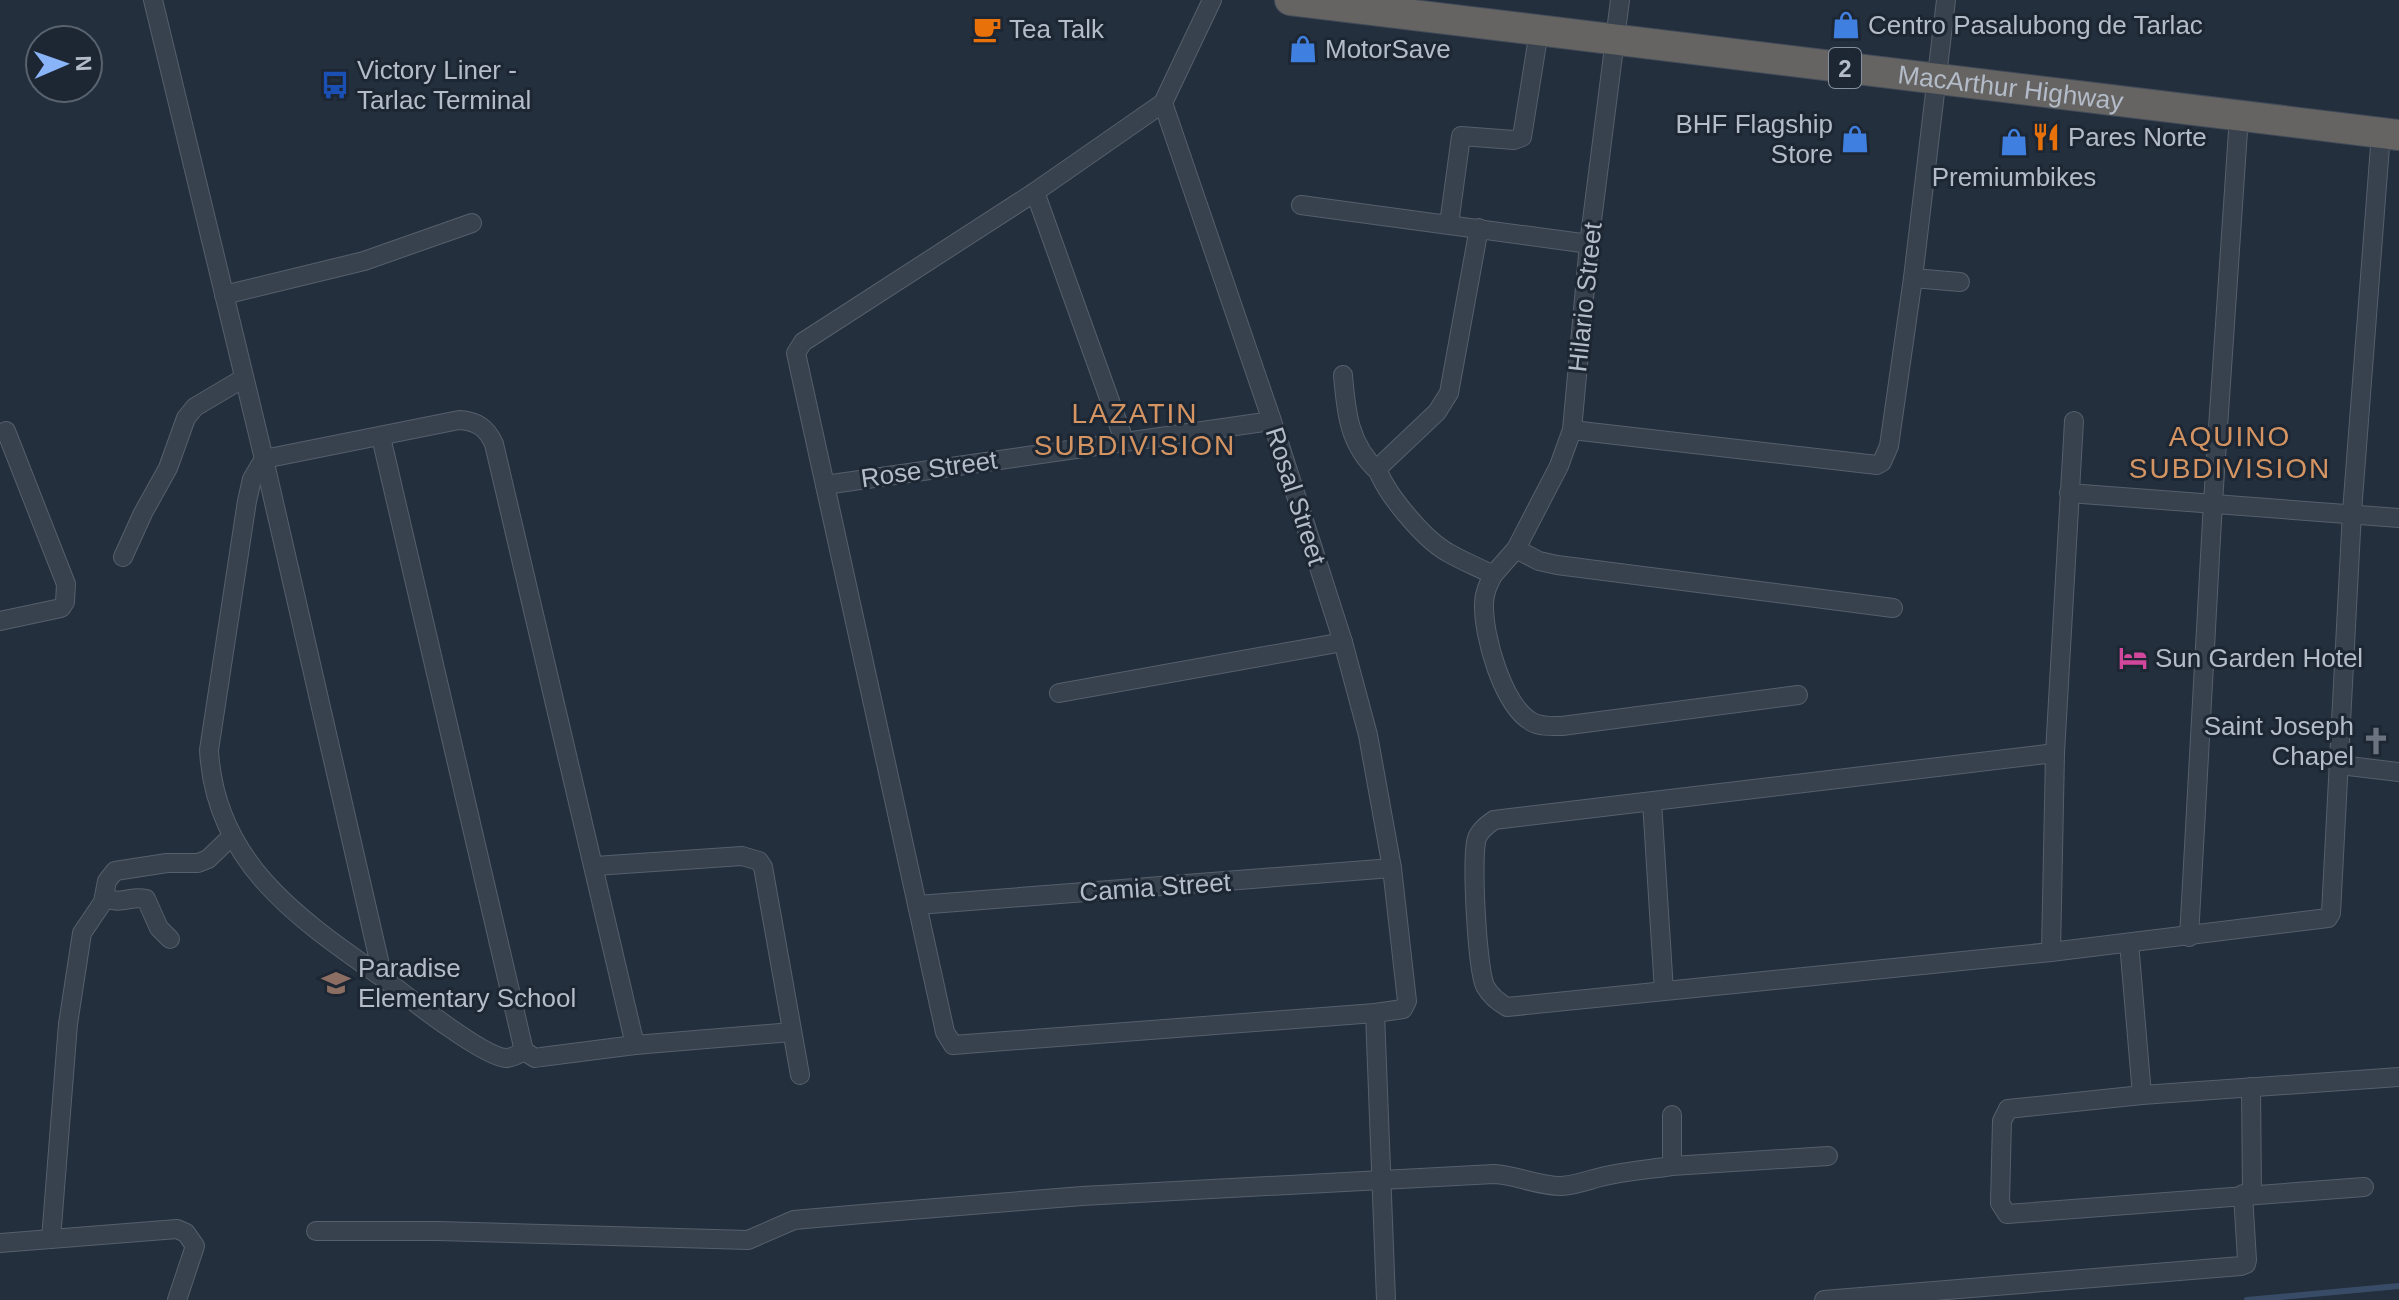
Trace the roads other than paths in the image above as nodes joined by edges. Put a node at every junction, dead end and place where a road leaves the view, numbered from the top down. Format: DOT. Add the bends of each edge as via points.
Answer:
graph roads {
  1 [pos="153,0"];
  2 [pos="1212,0"];
  3 [pos="1290,0"];
  4 [pos="1620,0"];
  5 [pos="1946,0"];
  6 [pos="1539,31"];
  7 [pos="1615,39"];
  8 [pos="1936,80"];
  9 [pos="1163,103"];
  10 [pos="2239,116"];
  11 [pos="2390,134"];
  12 [pos="1035,192"];
  13 [pos="1301,205"];
  14 [pos="472,223"];
  15 [pos="1449,224"];
  16 [pos="1479,228"];
  17 [pos="1589,244"];
  18 [pos="1913,278"];
  19 [pos="1960,282"];
  20 [pos="224,295"];
  21 [pos="1343,375"];
  22 [pos="244,378"];
  23 [pos="1272,421"];
  24 [pos="2074,421"];
  25 [pos="1572,430"];
  26 [pos="6,431"];
  27 [pos="381,437"];
  28 [pos="1124,440"];
  29 [pos="264,459"];
  30 [pos="1378,471"];
  31 [pos="825,485"];
  32 [pos="2069,493"];
  33 [pos="2213,502"];
  34 [pos="2352,512"];
  35 [pos="2399,518"];
  36 [pos="1516,549"];
  37 [pos="123,557"];
  38 [pos="1493,575"];
  39 [pos="1893,608"];
  40 [pos="0,621"];
  41 [pos="1343,642"];
  42 [pos="1059,693"];
  43 [pos="1798,695"];
  44 [pos="2055,753"];
  45 [pos="2340,765"];
  46 [pos="2399,772"];
  47 [pos="1652,802"];
  48 [pos="231,837"];
  49 [pos="595,866"];
  50 [pos="1392,868"];
  51 [pos="104,897"];
  52 [pos="918,905"];
  53 [pos="2189,937"];
  54 [pos="170,939"];
  55 [pos="2129,943"];
  56 [pos="2051,952"];
  57 [pos="383,978"];
  58 [pos="1664,991"];
  59 [pos="1375,1013"];
  60 [pos="792,1032"];
  61 [pos="635,1045"];
  62 [pos="524,1051"];
  63 [pos="800,1075"];
  64 [pos="2399,1077"];
  65 [pos="2251,1087"];
  66 [pos="2142,1095"];
  67 [pos="1672,1115"];
  68 [pos="1828,1156"];
  69 [pos="1672,1166"];
  70 [pos="1382,1178"];
  71 [pos="2364,1187"];
  72 [pos="2248,1194"];
  73 [pos="316,1231"];
  74 [pos="51,1239"];
  75 [pos="0,1243"];
  76 [pos="177,1300"];
  77 [pos="1386,1300"];
  78 [pos="1824,1300"];
  1 -- 20 [label="street"];
  2 -- 9 [label="street"];
  3 -- 6 [label="highway, MacArthur Highway / 2"];
  4 -- 7 [label="street, Hilario Street"];
  5 -- 8 [label="street"];
  6 -- 7 [label="highway, MacArthur Highway / 2"];
  6 -- 15 [label="street" via="1522,137 1461,136"];
  7 -- 8 [label="highway, MacArthur Highway / 2"];
  7 -- 17 [label="street, Hilario Street"];
  8 -- 10 [label="highway, MacArthur Highway / 2"];
  8 -- 18 [label="street"];
  9 -- 12 [label="street"];
  9 -- 23 [label="street, Rosal Street"];
  10 -- 11 [label="highway, MacArthur Highway / 2"];
  10 -- 33 [label="street"];
  11 -- 34 [label="street"];
  12 -- 28 [label="street"];
  12 -- 31 [label="street" via="803,342 797,358"];
  13 -- 15 [label="street"];
  14 -- 20 [label="street" via="364,261"];
  15 -- 16 [label="street"];
  16 -- 17 [label="street"];
  16 -- 30 [label="street" via="1449,393"];
  17 -- 25 [label="street, Hilario Street"];
  18 -- 19 [label="street"];
  18 -- 25 [label="street" via="1889,446 1877,465"];
  20 -- 22 [label="street"];
  21 -- 30 [label="street" via="1347,416 1359,450"];
  22 -- 29 [label="street"];
  22 -- 37 [label="street" via="186,418 168,468"];
  23 -- 28 [label="street, Rose Street"];
  23 -- 41 [label="street, Rosal Street"];
  24 -- 32 [label="street"];
  25 -- 36 [label="street, Hilario Street"];
  26 -- 40 [label="street" via="66,584 61,608"];
  27 -- 29 [label="street"];
  27 -- 49 [label="street" via="459,420 489,432"];
  27 -- 62 [label="street"];
  28 -- 31 [label="street, Rose Street"];
  29 -- 48 [label="street" via="247,501 209,750 212,780"];
  29 -- 57 [label="street"];
  30 -- 38 [label="street" via="1433,542"];
  31 -- 52 [label="street"];
  32 -- 33 [label="street"];
  32 -- 44 [label="street"];
  33 -- 34 [label="street"];
  33 -- 53 [label="street"];
  34 -- 35 [label="street"];
  34 -- 45 [label="street"];
  36 -- 38 [label="street, Hilario Street"];
  36 -- 39 [label="street" via="1557,565"];
  38 -- 43 [label="street" via="1484,600 1490,643 1502,682 1530,721 1562,726"];
  41 -- 42 [label="street"];
  41 -- 50 [label="street, Rosal Street" via="1368,735"];
  44 -- 47 [label="street"];
  44 -- 56 [label="street"];
  45 -- 46 [label="street"];
  45 -- 53 [label="street" via="2329,916"];
  47 -- 58 [label="street"];
  47 -- 58 [label="street" via="1494,820 1478,835 1475,849 1477,929 1484,984 1507,1007"];
  48 -- 51 [label="street" via="198,863 115,871"];
  48 -- 57 [label="street" via="275,894 308,925"];
  49 -- 60 [label="street" via="742,856 759,861"];
  49 -- 61 [label="street"];
  50 -- 52 [label="street, Camia Street"];
  50 -- 59 [label="street, Rosal Street" via="1407,998 1403,1009"];
  51 -- 54 [label="street" via="123,902 146,899"];
  51 -- 74 [label="street" via="80,944 68,1024"];
  52 -- 59 [label="street" via="945,1032 953,1045"];
  53 -- 55 [label="street"];
  55 -- 56 [label="street"];
  55 -- 66 [label="street"];
  56 -- 58 [label="street"];
  57 -- 62 [label="street" via="456,1033 496,1055 509,1058"];
  59 -- 70 [label="street"];
  60 -- 61 [label="street"];
  60 -- 63 [label="street"];
  61 -- 62 [label="street" via="535,1058"];
  64 -- 65 [label="street"];
  65 -- 66 [label="street"];
  65 -- 72 [label="street"];
  66 -- 72 [label="street" via="2008,1109 2002,1121 2004,1212"];
  67 -- 69 [label="street"];
  68 -- 69 [label="street"];
  69 -- 70 [label="street" via="1560,1186 1494,1174"];
  70 -- 73 [label="street" via="794,1220 748,1240"];
  70 -- 77 [label="street"];
  71 -- 72 [label="street"];
  72 -- 78 [label="street" via="2243,1265"];
  74 -- 75 [label="street"];
  74 -- 76 [label="street" via="177,1229 186,1233 195,1246"];
}
